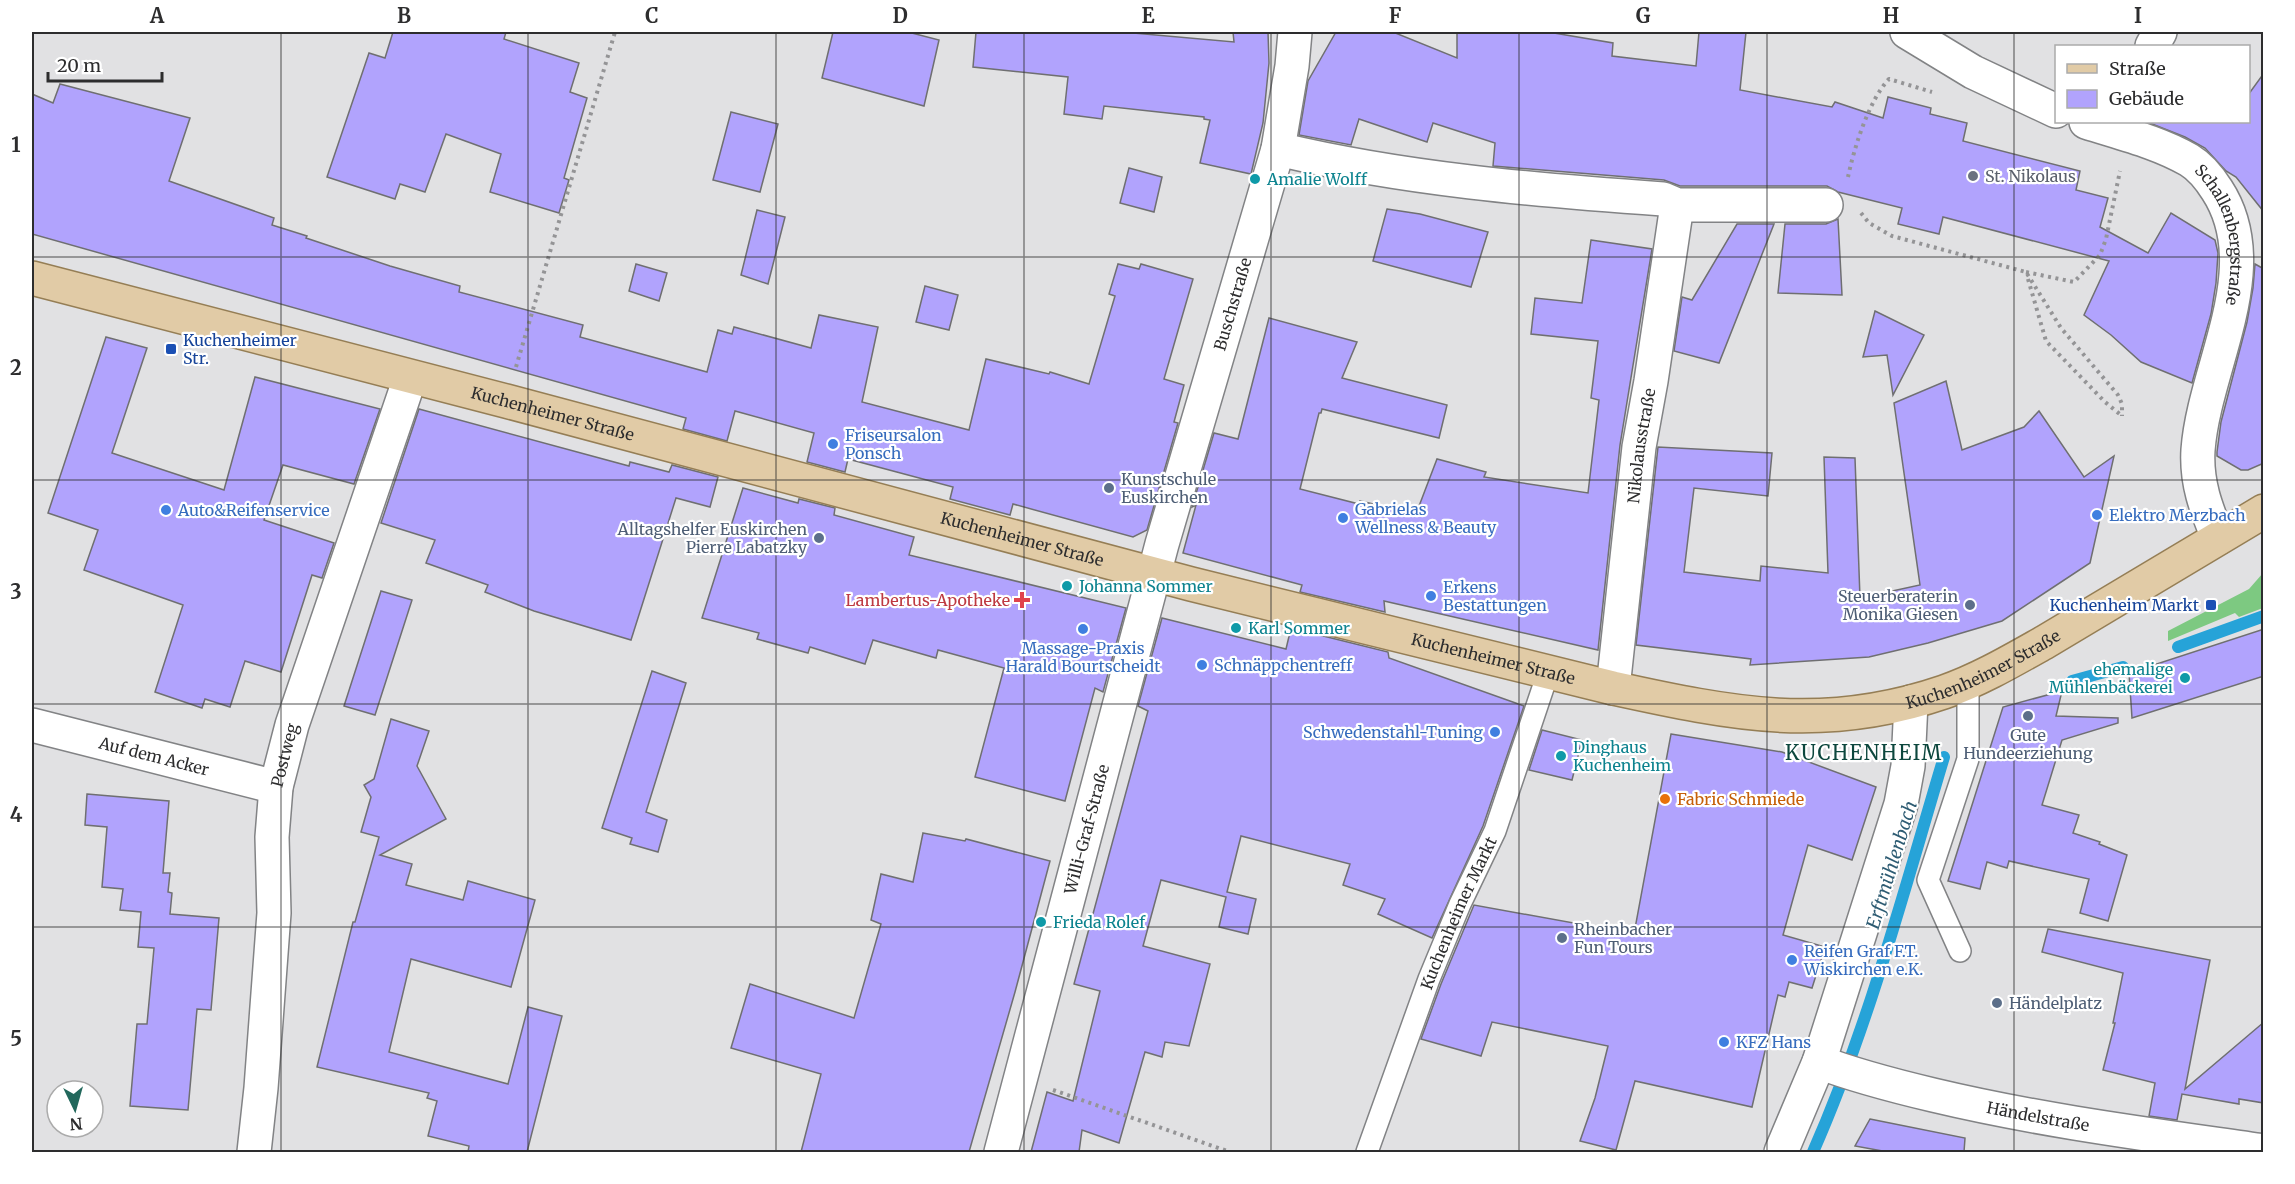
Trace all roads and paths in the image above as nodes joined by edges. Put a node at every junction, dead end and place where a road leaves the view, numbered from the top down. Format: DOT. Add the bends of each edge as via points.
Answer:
graph roads {
  1 [pos="615,32"];
  2 [pos="1295,32"];
  3 [pos="1907,32"];
  4 [pos="1939,94"];
  5 [pos="2055,111"];
  6 [pos="2104,124"];
  7 [pos="1278,149"];
  8 [pos="2121,166"];
  9 [pos="1848,181"];
  10 [pos="1677,205"];
  11 [pos="1840,205"];
  12 [pos="2026,272"];
  13 [pos="32,278"];
  14 [pos="410,378"];
  15 [pos="506,401"];
  16 [pos="2264,511"];
  17 [pos="2218,538"];
  18 [pos="1154,573"];
  19 [pos="1548,673"];
  20 [pos="1968,682"];
  21 [pos="1613,688"];
  22 [pos="1911,702"];
  23 [pos="32,725"];
  24 [pos="276,787"];
  25 [pos="1960,951"];
  26 [pos="1837,1068"];
  27 [pos="1021,1079"];
  28 [pos="2264,1151"];
  29 [pos="254,1152"];
  30 [pos="1001,1152"];
  31 [pos="1230,1152"];
  32 [pos="1367,1152"];
  33 [pos="1781,1152"];
  1 -- 15 [label="path"];
  2 -- 7 [label="street, Buschstraße"];
  3 -- 5 [label="street" via="1973,72"];
  4 -- 9 [label="path" via="1889,79 1880,89 1859,139"];
  6 -- 17 [label="street, Schallenbergstraße" via="2189,160 2214,185 2228,206 2234,226 2237,246 2228,326 2198,448 2202,500"];
  7 -- 10 [label="street" via="1347,164 1475,183 1663,200"];
  7 -- 18 [label="street, Buschstraße"];
  8 -- 12 [label="path" via="2100,255 2074,282"];
  10 -- 11 [label="street"];
  10 -- 21 [label="street, Nikolausstraße" via="1639,447"];
  11 -- 12 [label="path" via="1892,236"];
  12 -- 12 [label="path" via="2066,333 2118,395 2122,416 2046,341"];
  13 -- 14 [label="main road, Kuchenheimer Straße"];
  14 -- 15 [label="main road, Kuchenheimer Straße"];
  14 -- 24 [label="street, Postweg" via="292,725"];
  15 -- 18 [label="main road, Kuchenheimer Straße"];
  16 -- 17 [label="main road, Kuchenheimer Straße"];
  17 -- 20 [label="main road, Kuchenheimer Straße" via="2045,642"];
  18 -- 19 [label="main road, Kuchenheimer Straße"];
  18 -- 27 [label="street, Willi-Graf-Straße"];
  19 -- 21 [label="main road, Kuchenheimer Straße"];
  19 -- 32 [label="lane, Kuchenheimer Markt" via="1495,831 1429,979"];
  20 -- 22 [label="main road, Kuchenheimer Straße"];
  20 -- 25 [label="lane" via="1968,759 1928,880"];
  21 -- 22 [label="main road, Kuchenheimer Straße" via="1674,702 1764,715 1835,716"];
  22 -- 26 [label="street" via="1908,766 1901,804"];
  23 -- 24 [label="street, Auf dem Acker"];
  24 -- 29 [label="street, Postweg" via="272,837 274,913"];
  26 -- 28 [label="street, Händelstraße" via="1987,1108"];
  26 -- 33 [label="street"];
  27 -- 30 [label="street, Willi-Graf-Straße"];
  27 -- 31 [label="path"];
}
